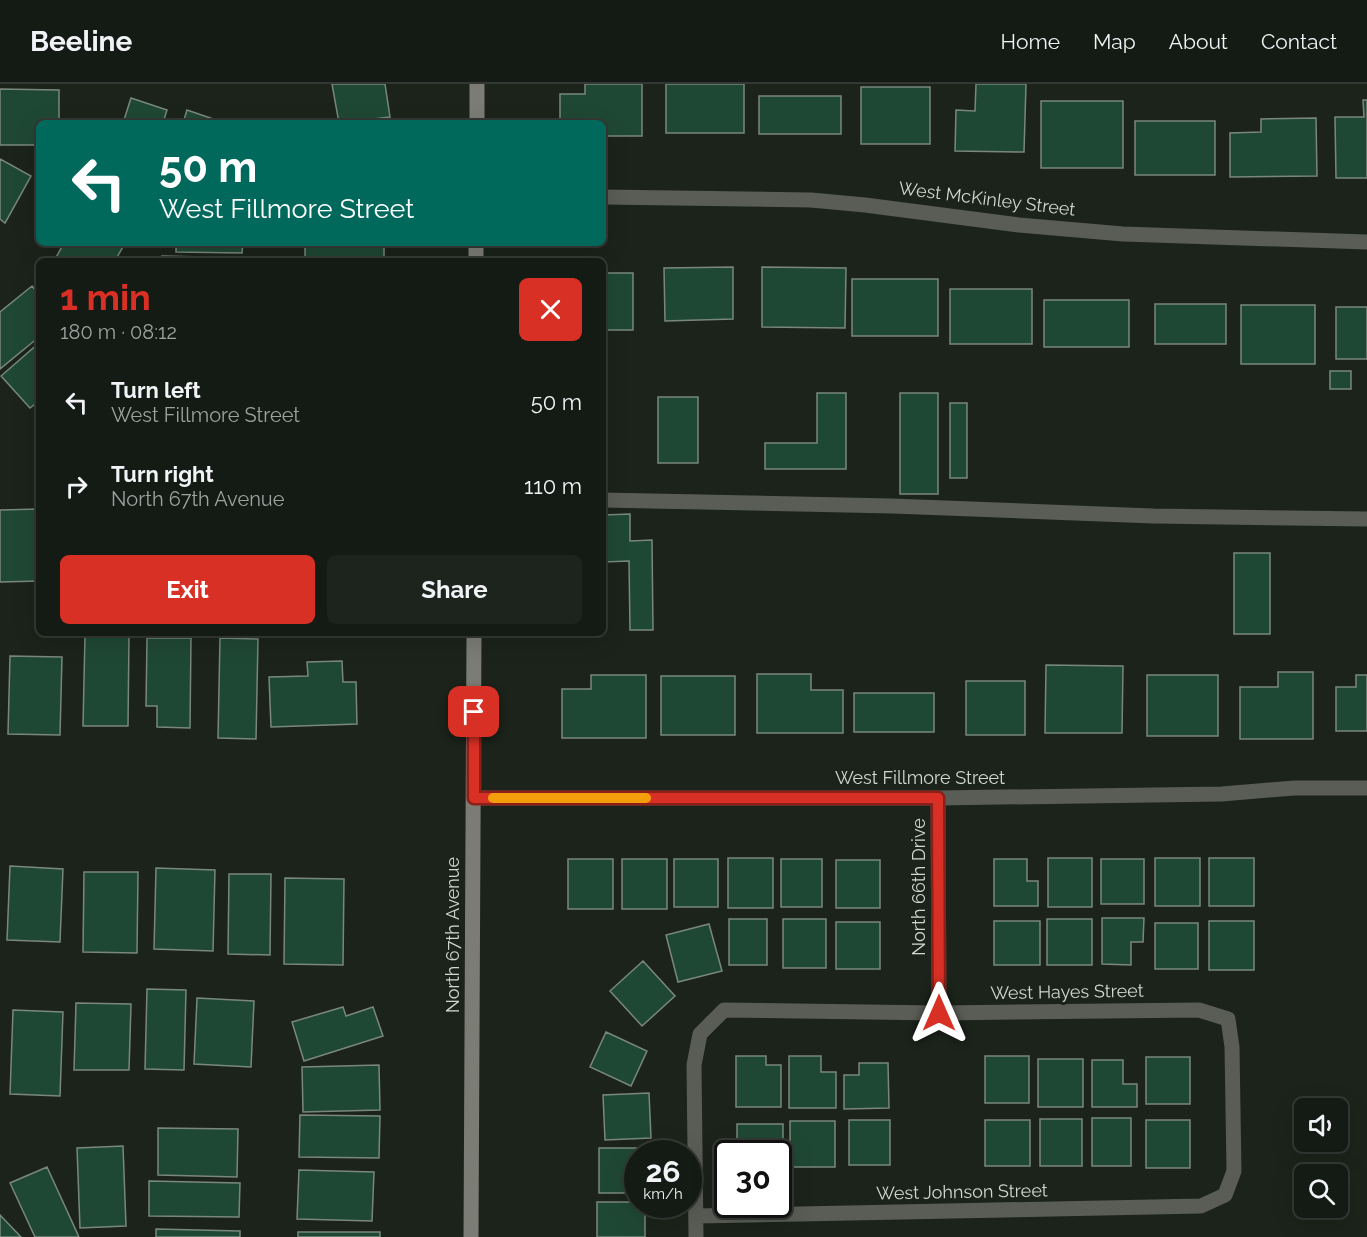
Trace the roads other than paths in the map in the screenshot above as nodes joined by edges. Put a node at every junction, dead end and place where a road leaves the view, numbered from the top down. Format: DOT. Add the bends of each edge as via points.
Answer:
graph roads {
  1 [pos="477,84"];
  2 [pos="477,120"];
  3 [pos="606,197"];
  4 [pos="1367,242"];
  5 [pos="606,500"];
  6 [pos="1367,519"];
  7 [pos="474,636"];
  8 [pos="1367,788"];
  9 [pos="474,798"];
  10 [pos="938,798"];
  11 [pos="939,1013"];
  12 [pos="695,1140"];
  13 [pos="1225,1195"];
  14 [pos="702,1216"];
  15 [pos="696,1218"];
  16 [pos="471,1237"];
  17 [pos="696,1237"];
  1 -- 2 [label="main road"];
  3 -- 4 [label="street, West McKinley Street" via="811,200 1123,234"];
  5 -- 6 [label="street"];
  7 -- 9 [label="main road, North 67th Avenue"];
  8 -- 10 [label="street, West Fillmore Street"];
  9 -- 10 [label="street, West Fillmore Street"];
  9 -- 16 [label="main road, North 67th Avenue"];
  10 -- 11 [label="street, North 66th Drive"];
  11 -- 12 [label="street, West Hayes Street" via="724,1010 700,1034 694,1065"];
  11 -- 13 [label="street, West Hayes Street" via="1199,1010 1228,1019 1234,1171"];
  13 -- 14 [label="street, West Johnson Street" via="1201,1206"];
  15 -- 17 [label="street"];
}
